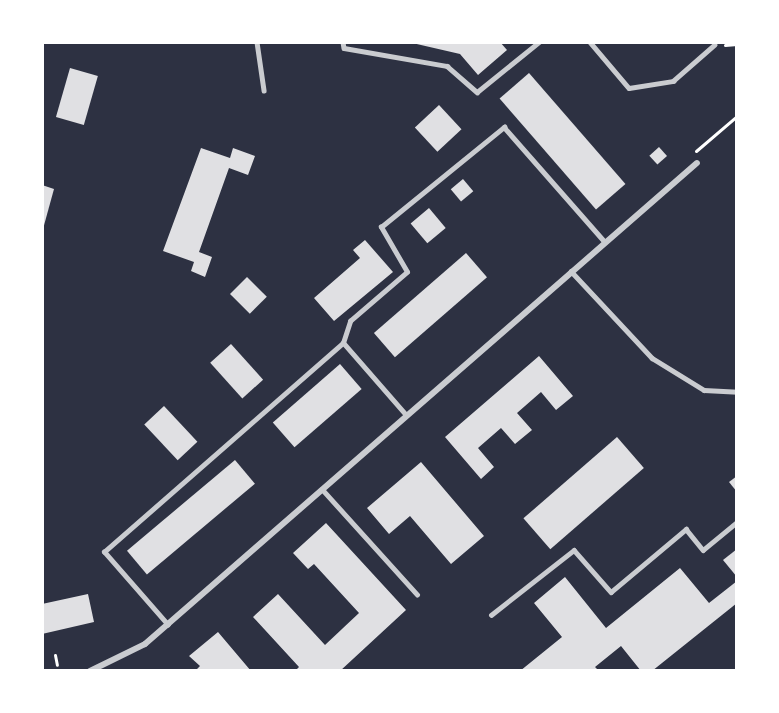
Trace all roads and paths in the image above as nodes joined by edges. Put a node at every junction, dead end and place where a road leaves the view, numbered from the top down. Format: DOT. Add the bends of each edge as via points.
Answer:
graph roads {
  1 [pos="257,42"];
  2 [pos="344,42"];
  3 [pos="539,42"];
  4 [pos="590,42"];
  5 [pos="714,45"];
  6 [pos="264,90"];
  7 [pos="737,116"];
  8 [pos="688,158"];
  9 [pos="697,163"];
  10 [pos="605,242"];
  11 [pos="570,271"];
  12 [pos="343,343"];
  13 [pos="737,392"];
  14 [pos="405,414"];
  15 [pos="322,489"];
  16 [pos="737,522"];
  17 [pos="417,594"];
  18 [pos="491,615"];
  19 [pos="168,625"];
  20 [pos="55,655"];
  21 [pos="57,665"];
  22 [pos="90,671"];
  1 -- 6 [label="lane"];
  2 -- 3 [label="lane" via="344,48 447,66 477,92"];
  4 -- 5 [label="lane" via="629,88 673,81"];
  7 -- 8 [label="path"];
  9 -- 10 [label="street"];
  10 -- 11 [label="street"];
  10 -- 12 [label="lane" via="508,130 498,128 381,227 407,272 350,321"];
  11 -- 13 [label="lane" via="651,358 704,390"];
  11 -- 14 [label="street"];
  12 -- 14 [label="lane"];
  12 -- 19 [label="lane" via="104,552"];
  14 -- 15 [label="street"];
  15 -- 17 [label="lane"];
  15 -- 19 [label="street"];
  16 -- 18 [label="lane" via="703,550 686,529 611,592 574,550"];
  19 -- 22 [label="street" via="120,660"];
  20 -- 21 [label="path"];
}
